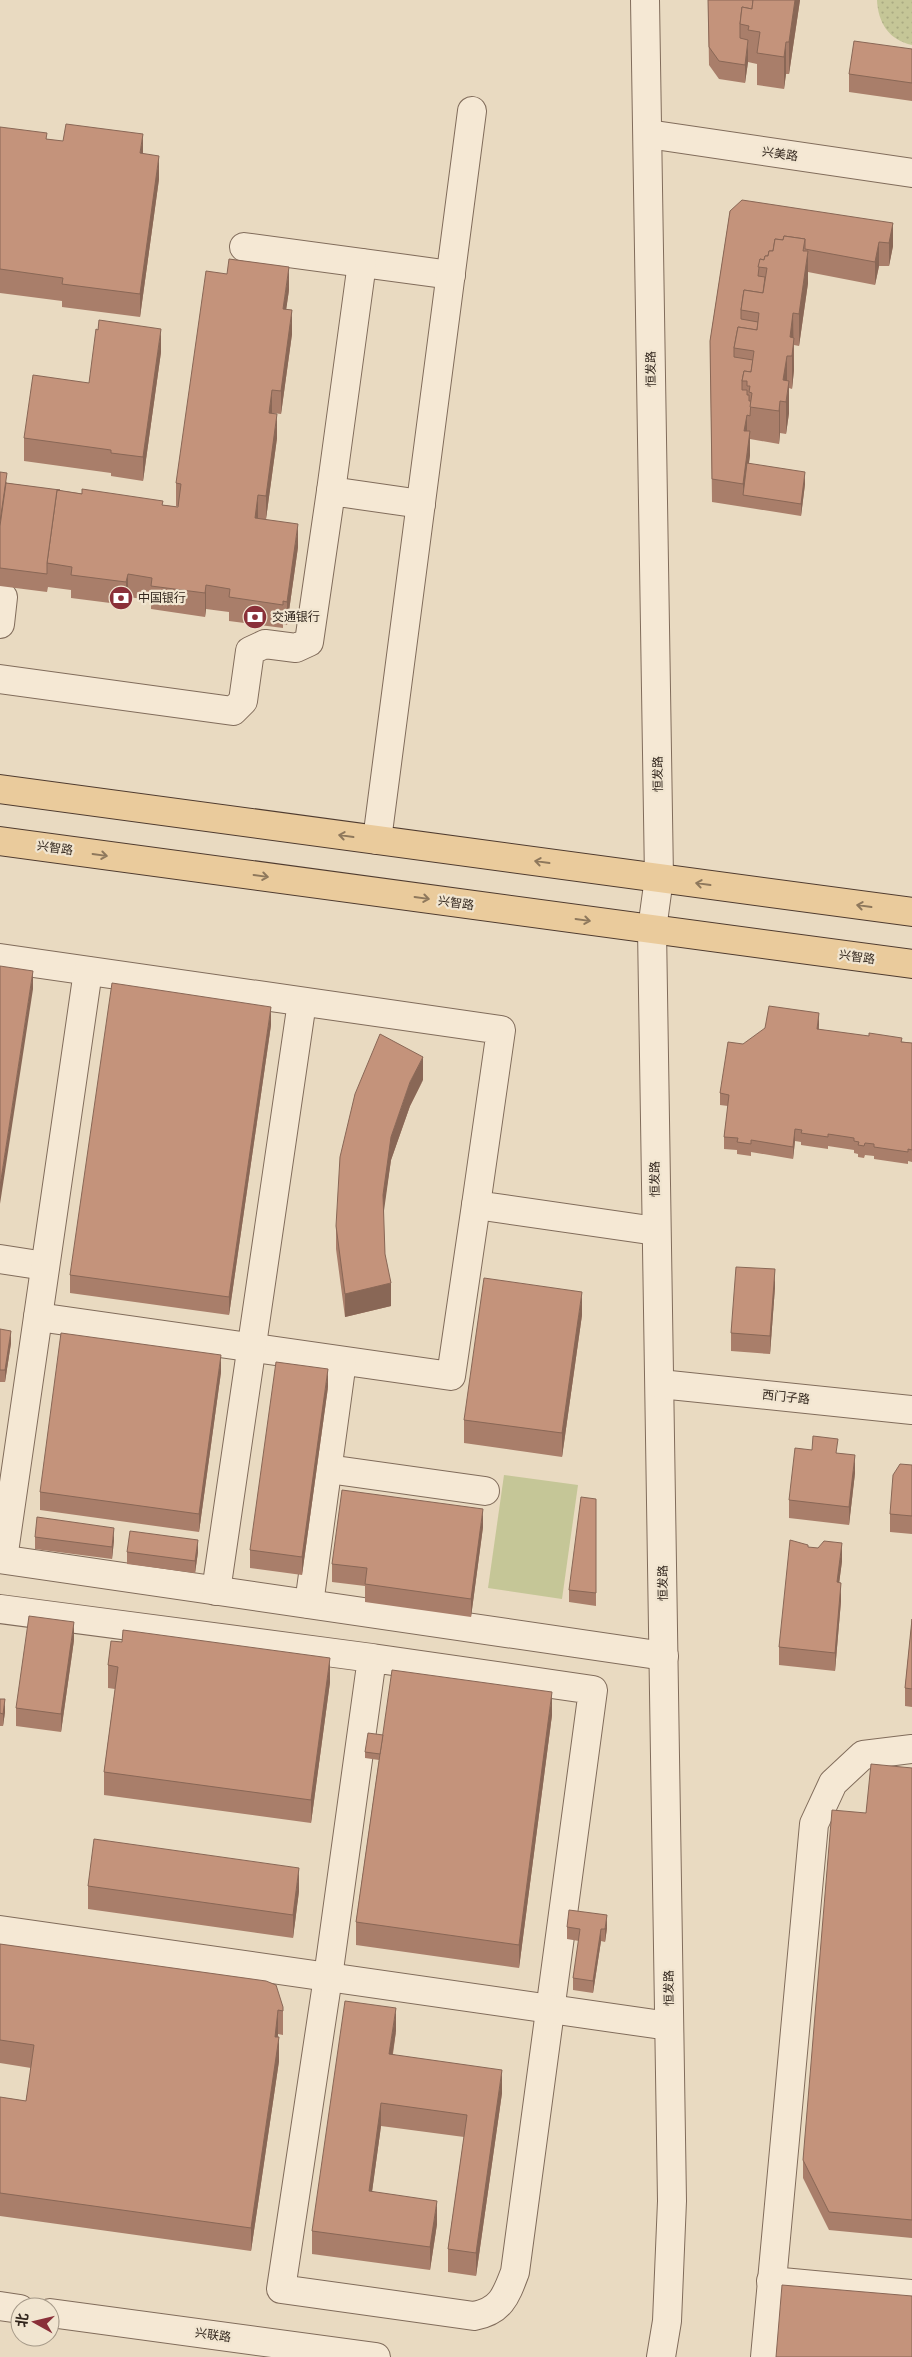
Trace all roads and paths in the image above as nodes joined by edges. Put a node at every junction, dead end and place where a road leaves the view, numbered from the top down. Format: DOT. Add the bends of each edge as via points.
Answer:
graph roads {
  1 [pos="645,0"];
  2 [pos="472,111"];
  3 [pos="648,134"];
  4 [pos="912,174"];
  5 [pos="244,247"];
  6 [pos="362,263"];
  7 [pos="451,275"];
  8 [pos="331,491"];
  9 [pos="421,504"];
  10 [pos="4,597"];
  11 [pos="0,624"];
  12 [pos="0,679"];
  13 [pos="0,789"];
  14 [pos="377,840"];
  15 [pos="0,841"];
  16 [pos="659,878"];
  17 [pos="912,912"];
  18 [pos="652,929"];
  19 [pos="0,958"];
  20 [pos="912,964"];
  21 [pos="88,971"];
  22 [pos="302,1002"];
  23 [pos="476,1205"];
  24 [pos="656,1231"];
  25 [pos="0,1259"];
  26 [pos="46,1266"];
  27 [pos="38,1316"];
  28 [pos="252,1348"];
  29 [pos="342,1361"];
  30 [pos="660,1384"];
  31 [pos="912,1410"];
  32 [pos="328,1468"];
  33 [pos="485,1491"];
  34 [pos="1,1559"];
  35 [pos="216,1591"];
  36 [pos="310,1604"];
  37 [pos="0,1609"];
  38 [pos="664,1656"];
  39 [pos="372,1658"];
  40 [pos="912,1749"];
  41 [pos="0,1930"];
  42 [pos="328,1977"];
  43 [pos="550,2009"];
  44 [pos="669,2026"];
  45 [pos="772,2281"];
  46 [pos="912,2294"];
  47 [pos="60,2314"];
  48 [pos="376,2357"];
  49 [pos="661,2357"];
  50 [pos="765,2357"];
  1 -- 3 [label="street, 恒发路"];
  2 -- 7 [label="street"];
  3 -- 4 [label="street, 兴美路"];
  3 -- 16 [label="street, 恒发路"];
  5 -- 6 [label="street"];
  6 -- 7 [label="street"];
  6 -- 8 [label="street"];
  7 -- 9 [label="street"];
  8 -- 9 [label="street"];
  8 -- 12 [label="street" via="309,642 296,648 265,644 250,651 244,700 233,711"];
  9 -- 14 [label="street"];
  10 -- 11 [label="street"];
  14 -- 13 [label="main road, one-way"];
  16 -- 14 [label="main road, one-way"];
  15 -- 18 [label="main road, 兴智路, one-way"];
  17 -- 16 [label="main road, one-way"];
  16 -- 18 [label="street, 恒发路"];
  18 -- 20 [label="main road, 兴智路"];
  18 -- 24 [label="street, 恒发路"];
  19 -- 21 [label="street"];
  21 -- 22 [label="street"];
  21 -- 26 [label="street"];
  22 -- 23 [label="street" via="501,1030"];
  22 -- 28 [label="street"];
  23 -- 24 [label="street"];
  23 -- 29 [label="street" via="451,1376"];
  24 -- 30 [label="street, 恒发路"];
  25 -- 26 [label="street"];
  26 -- 27 [label="street"];
  27 -- 28 [label="street"];
  27 -- 34 [label="street"];
  28 -- 29 [label="street"];
  28 -- 35 [label="street"];
  29 -- 32 [label="street"];
  30 -- 31 [label="street, 西门子路"];
  30 -- 38 [label="street, 恒发路"];
  32 -- 33 [label="street"];
  32 -- 36 [label="street"];
  34 -- 35 [label="street"];
  35 -- 36 [label="street"];
  36 -- 38 [label="street"];
  37 -- 39 [label="street"];
  38 -- 44 [label="street, 恒发路"];
  39 -- 42 [label="street"];
  39 -- 43 [label="street" via="593,1690"];
  40 -- 45 [label="street" via="863,1755 833,1783 814,1824"];
  41 -- 42 [label="street"];
  42 -- 43 [label="street"];
  42 -- 43 [label="street" via="281,2289 474,2316 489,2313 505,2298 515,2272"];
  43 -- 44 [label="street"];
  44 -- 49 [label="street, 恒发路" via="672,2202 667,2321"];
  45 -- 46 [label="street"];
  45 -- 50 [label="street"];
  47 -- 48 [label="street, 兴联路"];
}
